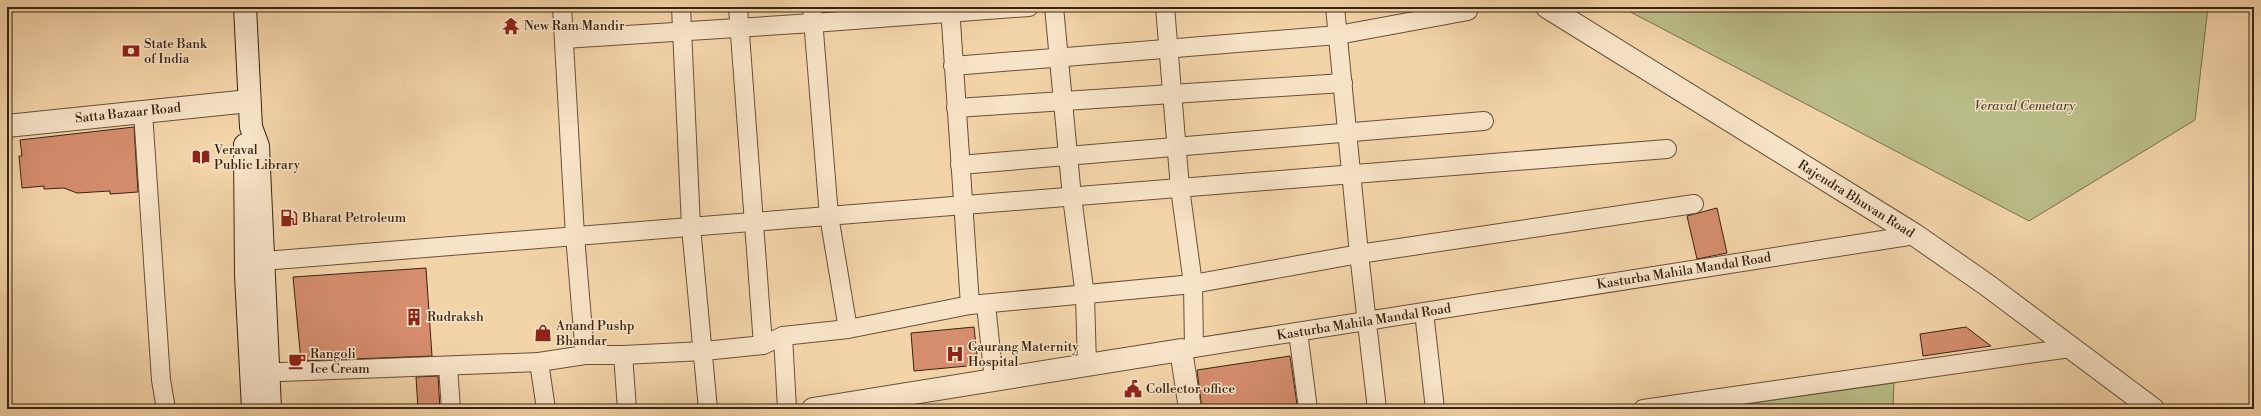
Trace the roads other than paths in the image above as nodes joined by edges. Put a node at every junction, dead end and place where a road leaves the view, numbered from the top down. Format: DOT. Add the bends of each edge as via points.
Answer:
graph roads {
  1 [pos="245,7"];
  2 [pos="562,7"];
  3 [pos="680,7"];
  4 [pos="738,7"];
  5 [pos="1029,7"];
  6 [pos="1054,7"];
  7 [pos="1165,7"];
  8 [pos="1335,7"];
  9 [pos="1547,7"];
  10 [pos="950,10"];
  11 [pos="1468,11"];
  12 [pos="812,15"];
  13 [pos="740,28"];
  14 [pos="682,31"];
  15 [pos="1338,34"];
  16 [pos="564,39"];
  17 [pos="1168,48"];
  18 [pos="1059,57"];
  19 [pos="953,66"];
  20 [pos="1343,83"];
  21 [pos="1172,94"];
  22 [pos="249,101"];
  23 [pos="1063,102"];
  24 [pos="956,108"];
  25 [pos="143,112"];
  26 [pos="1484,121"];
  27 [pos="7,126"];
  28 [pos="1347,132"];
  29 [pos="1177,146"];
  30 [pos="1667,149"];
  31 [pos="1068,156"];
  32 [pos="960,164"];
  33 [pos="1352,174"];
  34 [pos="1180,188"];
  35 [pos="1072,197"];
  36 [pos="1694,204"];
  37 [pos="962,205"];
  38 [pos="829,216"];
  39 [pos="754,222"];
  40 [pos="691,227"];
  41 [pos="1915,235"];
  42 [pos="575,236"];
  43 [pos="1358,254"];
  44 [pos="255,262"];
  45 [pos="1193,284"];
  46 [pos="1086,296"];
  47 [pos="978,305"];
  48 [pos="1424,312"];
  49 [pos="1366,322"];
  50 [pos="848,329"];
  51 [pos="1298,332"];
  52 [pos="784,336"];
  53 [pos="763,345"];
  54 [pos="2070,348"];
  55 [pos="1188,349"];
  56 [pos="704,351"];
  57 [pos="584,354"];
  58 [pos="623,355"];
  59 [pos="539,362"];
  60 [pos="1087,365"];
  61 [pos="448,367"];
  62 [pos="260,372"];
  63 [pos="994,380"];
  64 [pos="166,409"];
  65 [pos="254,409"];
  66 [pos="270,409"];
  67 [pos="451,409"];
  68 [pos="546,409"];
  69 [pos="627,409"];
  70 [pos="708,409"];
  71 [pos="787,409"];
  72 [pos="813,409"];
  73 [pos="1190,409"];
  74 [pos="1308,409"];
  75 [pos="1377,409"];
  76 [pos="1435,409"];
  77 [pos="1643,409"];
  78 [pos="2153,409"];
  1 -- 22 [label="street"];
  2 -- 16 [label="street"];
  3 -- 14 [label="street"];
  4 -- 13 [label="street"];
  5 -- 10 [label="street"];
  6 -- 18 [label="street"];
  7 -- 17 [label="street"];
  8 -- 15 [label="street"];
  9 -- 41 [label="street, Rajendra Bhuvan Road"];
  10 -- 12 [label="street"];
  10 -- 19 [label="street"];
  11 -- 15 [label="street"];
  12 -- 13 [label="street"];
  12 -- 38 [label="street"];
  13 -- 14 [label="street"];
  13 -- 39 [label="street"];
  14 -- 16 [label="street"];
  14 -- 40 [label="street"];
  15 -- 17 [label="street"];
  15 -- 20 [label="street"];
  16 -- 42 [label="street"];
  17 -- 18 [label="street"];
  17 -- 21 [label="street"];
  18 -- 19 [label="street"];
  18 -- 23 [label="street"];
  19 -- 24 [label="street"];
  20 -- 21 [label="street"];
  20 -- 28 [label="street"];
  21 -- 23 [label="street"];
  21 -- 29 [label="street"];
  22 -- 25 [label="street, Satta Bazaar Road"];
  22 -- 44 [label="street" via="251,127 258,146"];
  23 -- 24 [label="street"];
  23 -- 31 [label="street"];
  24 -- 32 [label="street"];
  25 -- 27 [label="street, Satta Bazaar Road"];
  25 -- 64 [label="street"];
  26 -- 28 [label="street"];
  28 -- 29 [label="street"];
  28 -- 33 [label="street"];
  29 -- 31 [label="street"];
  29 -- 34 [label="street"];
  30 -- 33 [label="street"];
  31 -- 32 [label="street"];
  31 -- 35 [label="street"];
  32 -- 37 [label="street"];
  33 -- 34 [label="street"];
  33 -- 43 [label="street"];
  34 -- 35 [label="street"];
  34 -- 45 [label="street"];
  35 -- 37 [label="street"];
  35 -- 46 [label="street"];
  36 -- 43 [label="street"];
  37 -- 38 [label="street"];
  37 -- 47 [label="street"];
  38 -- 39 [label="street"];
  38 -- 50 [label="street"];
  39 -- 40 [label="street"];
  39 -- 53 [label="street"];
  40 -- 42 [label="street"];
  40 -- 56 [label="street"];
  41 -- 48 [label="street, Kasturba Mahila Mandal Road"];
  41 -- 54 [label="street, Rajendra Bhuvan Road"];
  42 -- 44 [label="street"];
  42 -- 57 [label="street"];
  43 -- 45 [label="street"];
  43 -- 49 [label="street"];
  44 -- 62 [label="street"];
  45 -- 46 [label="street"];
  45 -- 55 [label="street"];
  46 -- 47 [label="street"];
  46 -- 60 [label="street"];
  47 -- 50 [label="street"];
  47 -- 63 [label="street"];
  48 -- 49 [label="street, Kasturba Mahila Mandal Road"];
  48 -- 76 [label="street"];
  49 -- 51 [label="street, Kasturba Mahila Mandal Road"];
  49 -- 75 [label="street"];
  50 -- 52 [label="street"];
  51 -- 55 [label="street, Kasturba Mahila Mandal Road"];
  51 -- 74 [label="street"];
  52 -- 53 [label="street"];
  52 -- 71 [label="street"];
  53 -- 56 [label="street"];
  54 -- 77 [label="street"];
  54 -- 78 [label="street, Rajendra Bhuvan Road"];
  55 -- 60 [label="street, Kasturba Mahila Mandal Road"];
  55 -- 73 [label="street"];
  56 -- 58 [label="street"];
  56 -- 70 [label="street"];
  57 -- 58 [label="street"];
  57 -- 59 [label="street"];
  58 -- 69 [label="street"];
  59 -- 61 [label="street"];
  59 -- 68 [label="street"];
  60 -- 63 [label="street, Kasturba Mahila Mandal Road"];
  61 -- 62 [label="street"];
  61 -- 67 [label="street"];
  62 -- 65 [label="street"];
  62 -- 66 [label="street"];
  63 -- 72 [label="street, Kasturba Mahila Mandal Road"];
}
